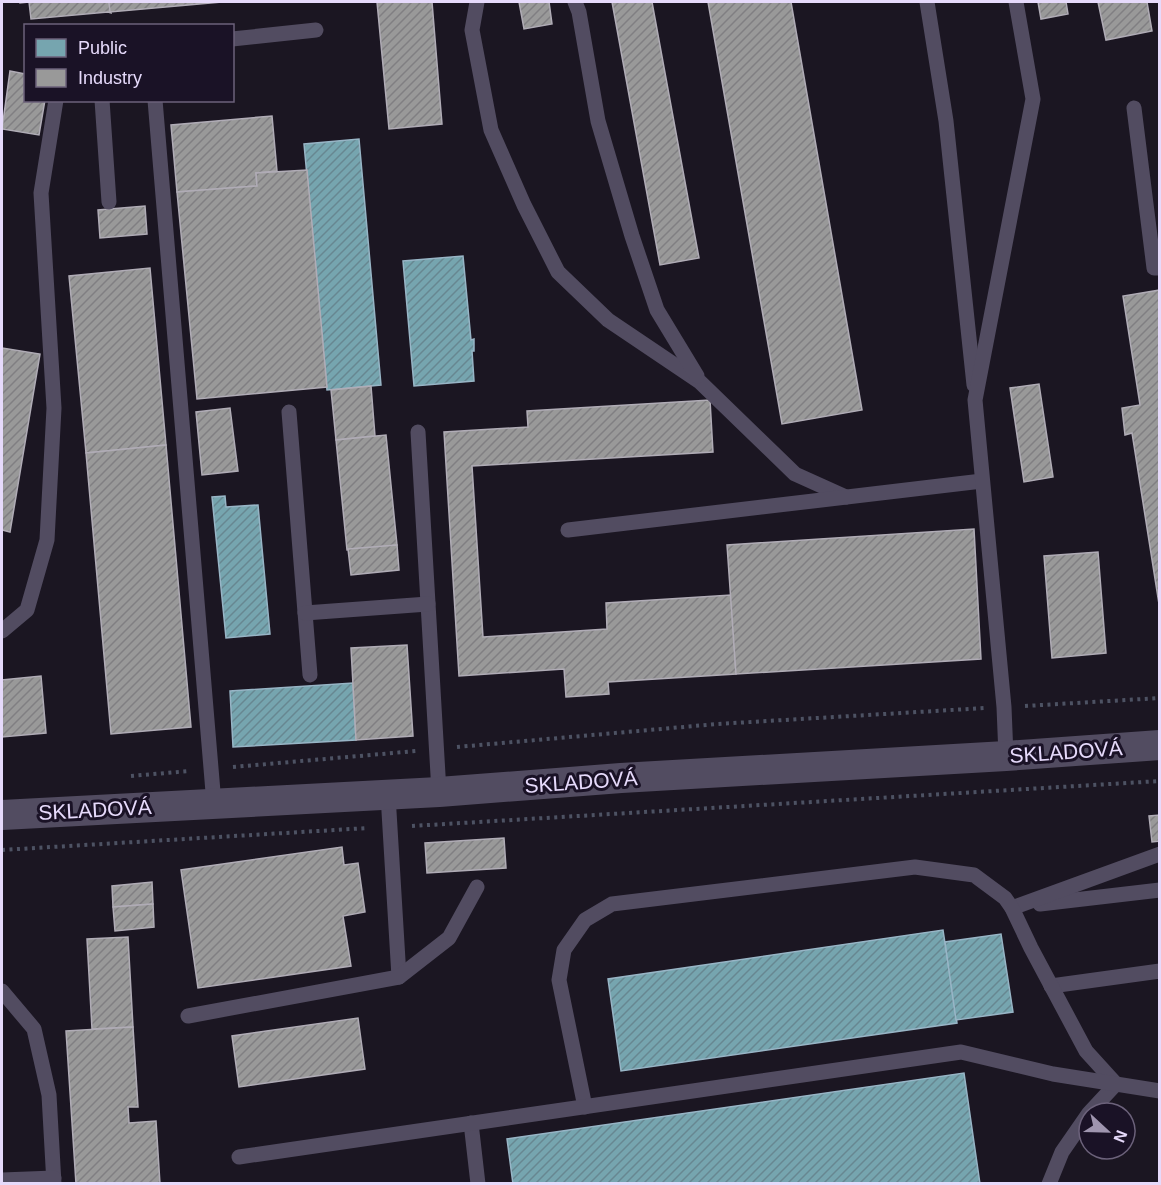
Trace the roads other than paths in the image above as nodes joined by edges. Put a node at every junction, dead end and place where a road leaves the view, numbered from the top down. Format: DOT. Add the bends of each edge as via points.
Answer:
graph roads {
  1 [pos="477,2"];
  2 [pos="575,2"];
  3 [pos="927,2"];
  4 [pos="1016,2"];
  5 [pos="316,30"];
  6 [pos="234,39"];
  7 [pos="56,102"];
  8 [pos="102,102"];
  9 [pos="155,102"];
  10 [pos="1134,108"];
  11 [pos="109,202"];
  12 [pos="1160,268"];
  13 [pos="700,382"];
  14 [pos="975,400"];
  15 [pos="289,412"];
  16 [pos="418,432"];
  17 [pos="982,481"];
  18 [pos="846,497"];
  19 [pos="568,530"];
  20 [pos="428,604"];
  21 [pos="305,613"];
  22 [pos="2,631"];
  23 [pos="310,675"];
  24 [pos="1160,745"];
  25 [pos="1006,756"];
  26 [pos="439,792"];
  27 [pos="388,795"];
  28 [pos="214,804"];
  29 [pos="2,815"];
  30 [pos="1160,854"];
  31 [pos="477,887"];
  32 [pos="1160,890"];
  33 [pos="1012,908"];
  34 [pos="1160,971"];
  35 [pos="399,977"];
  36 [pos="1051,986"];
  37 [pos="2,991"];
  38 [pos="188,1017"];
  39 [pos="1116,1084"];
  40 [pos="1160,1091"];
  41 [pos="585,1107"];
  42 [pos="471,1123"];
  43 [pos="239,1157"];
  44 [pos="2,1180"];
  45 [pos="54,1181"];
  46 [pos="478,1184"];
  47 [pos="1049,1184"];
  1 -- 13 [label="lane" via="472,30 490,130 558,272 608,320"];
  2 -- 13 [label="lane" via="598,121 632,237 657,310"];
  3 -- 14 [label="lane" via="946,121"];
  4 -- 14 [label="lane" via="1033,99"];
  5 -- 6 [label="lane"];
  7 -- 22 [label="lane" via="41,193 54,408 46,540 27,610"];
  8 -- 11 [label="lane"];
  9 -- 28 [label="lane"];
  10 -- 12 [label="lane" via="1154,268"];
  13 -- 18 [label="lane" via="795,474"];
  14 -- 17 [label="lane"];
  15 -- 21 [label="lane"];
  16 -- 20 [label="lane"];
  17 -- 18 [label="lane"];
  17 -- 25 [label="lane"];
  18 -- 19 [label="lane"];
  20 -- 21 [label="lane"];
  20 -- 26 [label="lane"];
  21 -- 23 [label="lane"];
  24 -- 25 [label="street, SKLADOVÁ"];
  25 -- 26 [label="street, SKLADOVÁ"];
  26 -- 27 [label="street, SKLADOVÁ"];
  27 -- 28 [label="street, SKLADOVÁ"];
  27 -- 35 [label="lane"];
  28 -- 29 [label="street, SKLADOVÁ"];
  30 -- 33 [label="lane"];
  31 -- 35 [label="lane" via="449,938"];
  32 -- 33 [label="lane"];
  33 -- 36 [label="lane"];
  33 -- 41 [label="lane" via="974,875 915,867 612,904 585,920 564,950 559,980"];
  34 -- 36 [label="lane"];
  35 -- 38 [label="lane"];
  36 -- 39 [label="lane" via="1086,1051"];
  37 -- 45 [label="lane" via="34,1029 49,1095"];
  39 -- 40 [label="lane"];
  39 -- 41 [label="lane" via="961,1052"];
  39 -- 47 [label="lane" via="1089,1113 1062,1152"];
  41 -- 42 [label="lane"];
  42 -- 43 [label="lane"];
  42 -- 46 [label="lane"];
  44 -- 45 [label="lane"];
}
